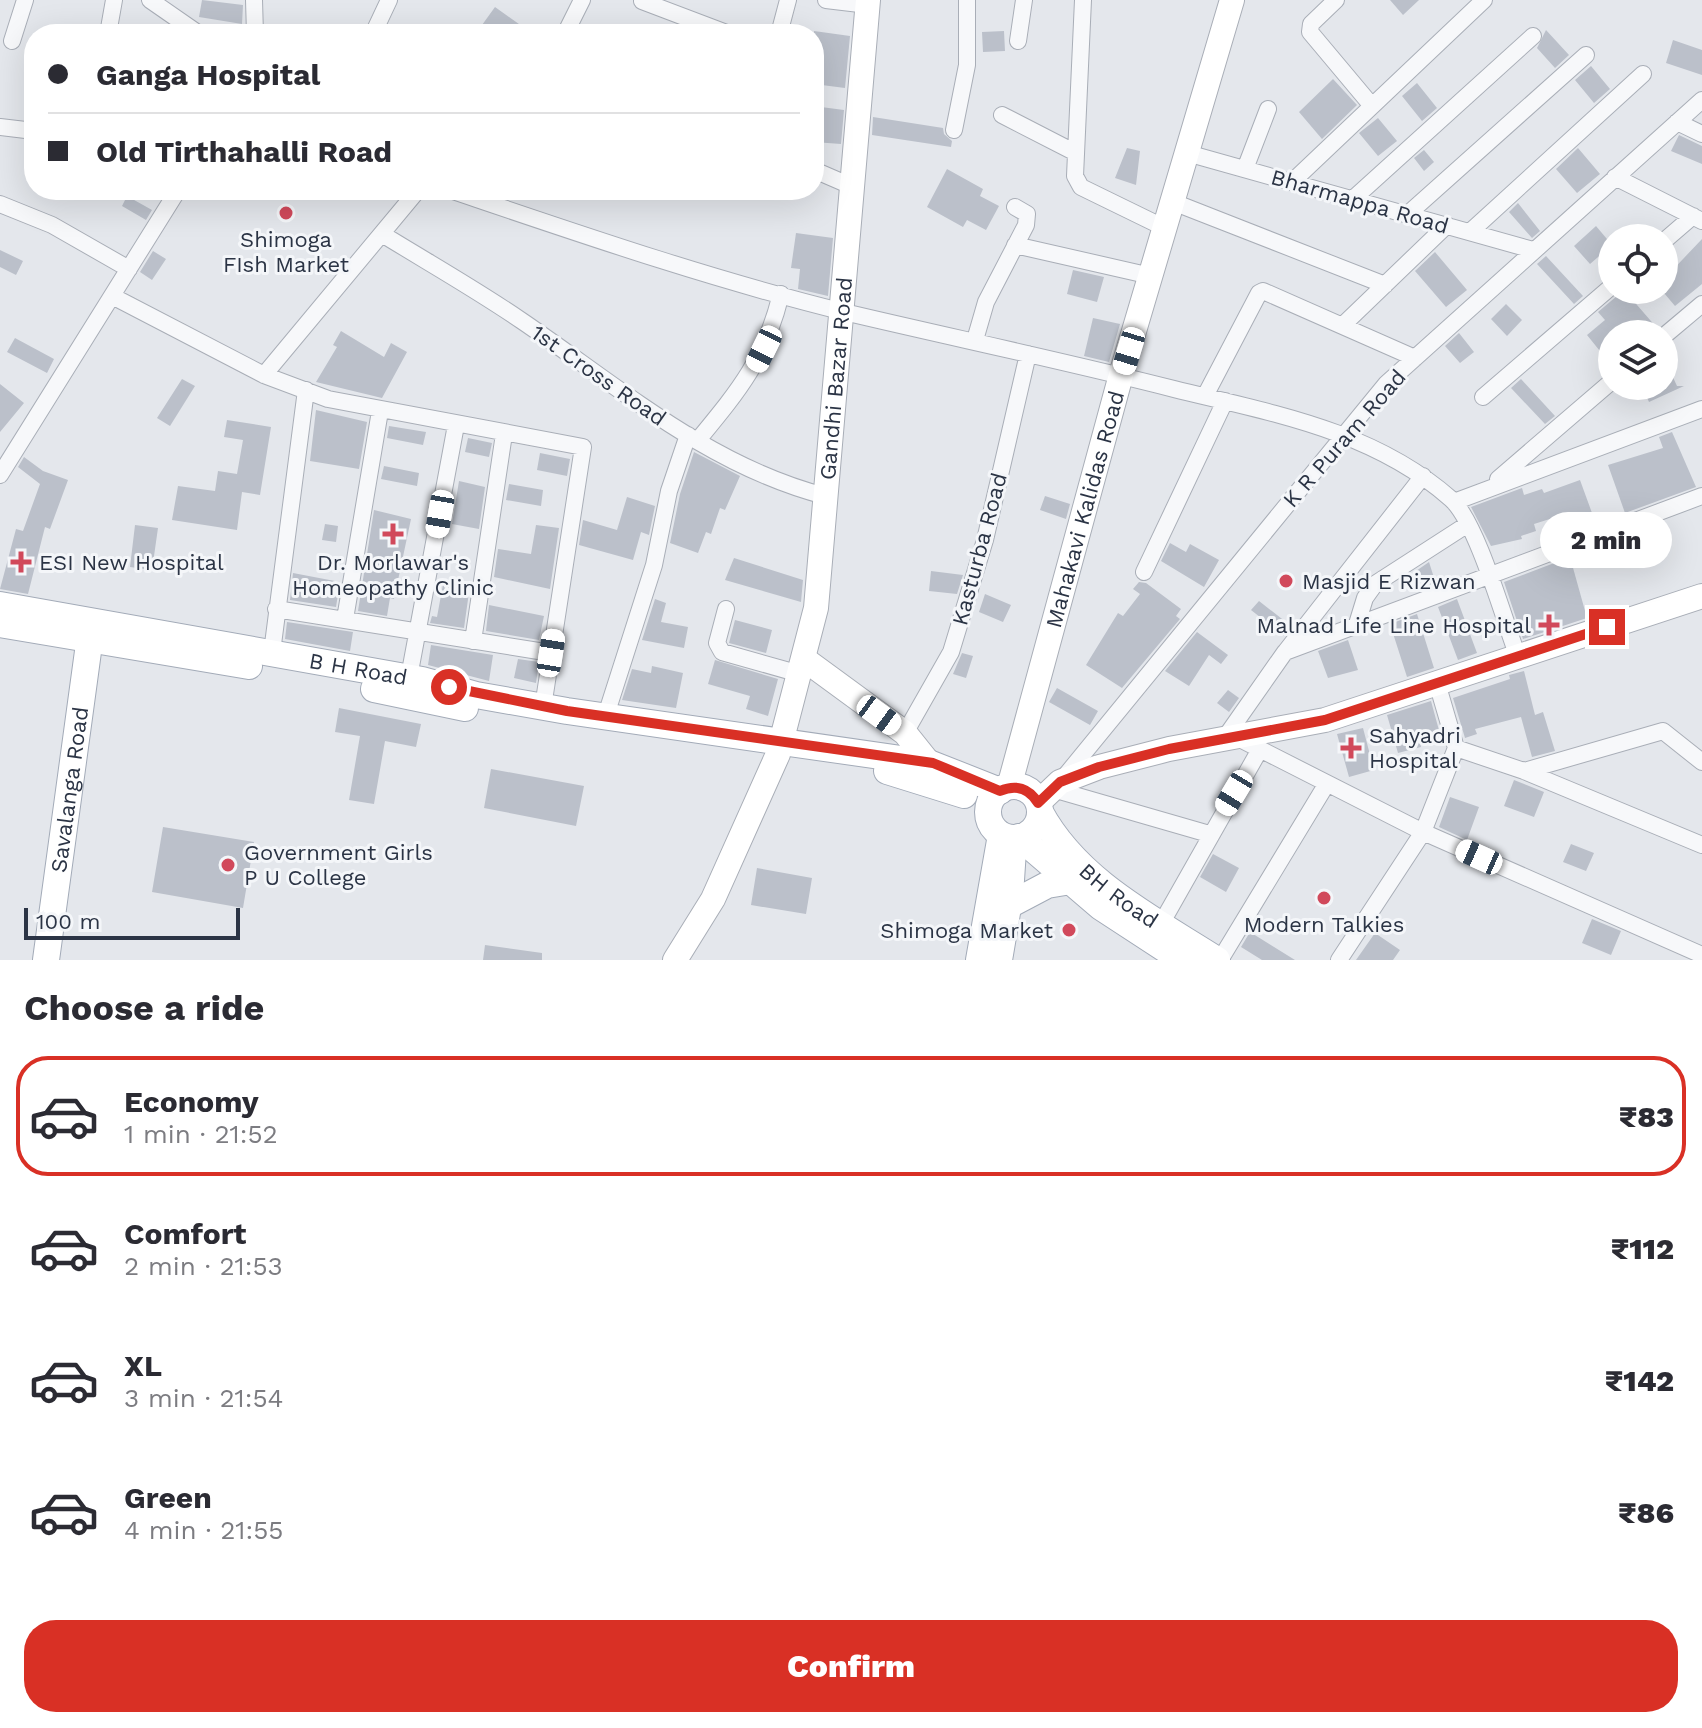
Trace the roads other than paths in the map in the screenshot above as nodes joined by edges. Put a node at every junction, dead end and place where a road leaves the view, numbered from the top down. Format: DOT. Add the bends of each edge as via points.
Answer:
graph roads {
  1 [pos="25,0"];
  2 [pos="114,0"];
  3 [pos="150,0"];
  4 [pos="389,0"];
  5 [pos="582,0"];
  6 [pos="788,0"];
  7 [pos="826,0"];
  8 [pos="967,0"];
  9 [pos="1024,0"];
  10 [pos="1083,0"];
  11 [pos="1232,0"];
  12 [pos="1336,0"];
  13 [pos="1484,0"];
  14 [pos="642,1"];
  15 [pos="868,3"];
  16 [pos="110,24"];
  17 [pos="185,24"];
  18 [pos="378,24"];
  19 [pos="570,24"];
  20 [pos="703,24"];
  21 [pos="782,24"];
  22 [pos="1533,36"];
  23 [pos="12,41"];
  24 [pos="1018,41"];
  25 [pos="1586,55"];
  26 [pos="1643,74"];
  27 [pos="1702,100"];
  28 [pos="1372,106"];
  29 [pos="1268,109"];
  30 [pos="1002,115"];
  31 [pos="1677,122"];
  32 [pos="0,127"];
  33 [pos="24,130"];
  34 [pos="954,130"];
  35 [pos="1702,134"];
  36 [pos="1076,153"];
  37 [pos="1187,153"];
  38 [pos="1245,169"];
  39 [pos="824,174"];
  40 [pos="1615,177"];
  41 [pos="1292,182"];
  42 [pos="851,186"];
  43 [pos="1353,199"];
  44 [pos="172,200"];
  45 [pos="410,200"];
  46 [pos="479,200"];
  47 [pos="1173,202"];
  48 [pos="0,204"];
  49 [pos="1015,207"];
  50 [pos="1408,214"];
  51 [pos="1698,218"];
  52 [pos="1447,225"];
  53 [pos="1165,228"];
  54 [pos="1470,232"];
  55 [pos="1678,232"];
  56 [pos="382,234"];
  57 [pos="1015,245"];
  58 [pos="1533,250"];
  59 [pos="129,269"];
  60 [pos="1151,276"];
  61 [pos="1385,285"];
  62 [pos="781,294"];
  63 [pos="112,296"];
  64 [pos="1598,298"];
  65 [pos="1702,304"];
  66 [pos="840,311"];
  67 [pos="1678,324"];
  68 [pos="1343,325"];
  69 [pos="975,340"];
  70 [pos="1028,354"];
  71 [pos="1415,358"];
  72 [pos="264,375"];
  73 [pos="1121,375"];
  74 [pos="306,390"];
  75 [pos="1598,393"];
  76 [pos="1205,396"];
  77 [pos="1483,397"];
  78 [pos="1225,401"];
  79 [pos="1702,409"];
  80 [pos="380,411"];
  81 [pos="456,425"];
  82 [pos="504,434"];
  83 [pos="1345,434"];
  84 [pos="693,438"];
  85 [pos="1,471"];
  86 [pos="1423,476"];
  87 [pos="1488,487"];
  88 [pos="825,496"];
  89 [pos="1702,496"];
  90 [pos="1454,502"];
  91 [pos="1468,524"];
  92 [pos="1144,572"];
  93 [pos="1488,578"];
  94 [pos="1700,600"];
  95 [pos="0,605"];
  96 [pos="276,609"];
  97 [pos="726,609"];
  98 [pos="345,619"];
  99 [pos="0,624"];
  100 [pos="1357,624"];
  101 [pos="91,628"];
  102 [pos="418,632"];
  103 [pos="473,641"];
  104 [pos="272,652"];
  105 [pos="1285,652"];
  106 [pos="551,653"];
  107 [pos="1518,657"];
  108 [pos="802,666"];
  109 [pos="409,677"];
  110 [pos="1437,683"];
  111 [pos="543,707"];
  112 [pos="606,715"];
  113 [pos="905,733"];
  114 [pos="1230,738"];
  115 [pos="780,748"];
  116 [pos="1456,748"];
  117 [pos="1259,751"];
  118 [pos="1702,762"];
  119 [pos="929,763"];
  120 [pos="1524,771"];
  121 [pos="1326,785"];
  122 [pos="999,794"];
  123 [pos="1048,796"];
  124 [pos="1423,832"];
  125 [pos="1209,834"];
  126 [pos="1011,837"];
  127 [pos="1702,845"];
  128 [pos="1071,881"];
  129 [pos="1009,905"];
  130 [pos="1161,924"];
  131 [pos="1702,955"];
  132 [pos="46,960"];
  133 [pos="675,960"];
  134 [pos="979,960"];
  135 [pos="999,960"];
  136 [pos="1182,960"];
  137 [pos="1219,960"];
  138 [pos="1339,960"];
  1 -- 23 [label="street"];
  2 -- 16 [label="street"];
  3 -- 17 [label="street"];
  4 -- 18 [label="street"];
  5 -- 19 [label="street"];
  6 -- 21 [label="street"];
  7 -- 15 [label="street"];
  8 -- 34 [label="street" via="967,65"];
  9 -- 24 [label="street"];
  10 -- 36 [label="street"];
  11 -- 37 [label="main road, Mahakavi Kalidas Road"];
  12 -- 28 [label="street" via="1311,24 1310,32"];
  13 -- 28 [label="street"];
  14 -- 20 [label="street"];
  15 -- 42 [label="main road, Gandhi Bazar Road"];
  22 -- 43 [label="street"];
  25 -- 50 [label="street"];
  26 -- 54 [label="street"];
  27 -- 31 [label="street, K R Puram Road"];
  28 -- 41 [label="street"];
  29 -- 38 [label="street"];
  30 -- 36 [label="street"];
  31 -- 35 [label="street"];
  31 -- 40 [label="street, K R Puram Road"];
  32 -- 33 [label="street"];
  36 -- 53 [label="street" via="1075,176 1081,187"];
  37 -- 38 [label="street, Bharmappa Road"];
  37 -- 47 [label="main road, Mahakavi Kalidas Road"];
  38 -- 41 [label="street, Bharmappa Road"];
  39 -- 42 [label="street"];
  40 -- 51 [label="street"];
  40 -- 58 [label="street, K R Puram Road"];
  41 -- 43 [label="street, Bharmappa Road"];
  42 -- 66 [label="main road, Gandhi Bazar Road"];
  43 -- 50 [label="street, Bharmappa Road"];
  44 -- 59 [label="street"];
  45 -- 56 [label="street"];
  46 -- 62 [label="street"];
  47 -- 53 [label="main road, Mahakavi Kalidas Road"];
  47 -- 61 [label="street"];
  48 -- 59 [label="street" via="52,225"];
  49 -- 57 [label="street" via="1028,218"];
  50 -- 52 [label="street, Bharmappa Road"];
  51 -- 55 [label="street"];
  52 -- 54 [label="street, Bharmappa Road"];
  52 -- 61 [label="street"];
  53 -- 60 [label="main road, Mahakavi Kalidas Road"];
  54 -- 58 [label="street, Bharmappa Road"];
  56 -- 72 [label="street"];
  56 -- 84 [label="street, 1st Cross Road" via="522,321 628,399"];
  57 -- 60 [label="street"];
  57 -- 69 [label="street" via="986,302"];
  58 -- 71 [label="street, K R Puram Road"];
  59 -- 63 [label="street"];
  60 -- 73 [label="main road, Mahakavi Kalidas Road"];
  61 -- 68 [label="street"];
  62 -- 66 [label="street"];
  62 -- 84 [label="street" via="757,364"];
  63 -- 72 [label="street"];
  63 -- 85 [label="street"];
  64 -- 77 [label="street"];
  65 -- 67 [label="street"];
  66 -- 69 [label="street"];
  66 -- 88 [label="main road, Gandhi Bazar Road"];
  68 -- 71 [label="street"];
  68 -- 76 [label="street" via="1260,292"];
  69 -- 70 [label="street"];
  70 -- 73 [label="street"];
  70 -- 113 [label="street, Kasturba Road" via="985,540 951,652"];
  71 -- 83 [label="street, K R Puram Road"];
  72 -- 74 [label="street"];
  73 -- 76 [label="street"];
  73 -- 122 [label="main road, Mahakavi Kalidas Road"];
  74 -- 80 [label="street"];
  74 -- 96 [label="street"];
  75 -- 87 [label="street"];
  76 -- 78 [label="street"];
  78 -- 83 [label="street"];
  78 -- 92 [label="street"];
  79 -- 87 [label="street"];
  80 -- 81 [label="street"];
  80 -- 98 [label="street"];
  81 -- 82 [label="street"];
  81 -- 102 [label="street"];
  82 -- 103 [label="street"];
  82 -- 106 [label="street" via="583,447"];
  83 -- 86 [label="street"];
  83 -- 123 [label="street, K R Puram Road"];
  84 -- 88 [label="street, 1st Cross Road" via="779,484"];
  84 -- 112 [label="street" via="669,491 654,565"];
  86 -- 90 [label="street"];
  86 -- 105 [label="street"];
  87 -- 90 [label="street"];
  88 -- 108 [label="main road, Gandhi Bazar Road" via="816,608"];
  89 -- 93 [label="street"];
  90 -- 91 [label="street"];
  91 -- 93 [label="street"];
  91 -- 100 [label="street" via="1375,584"];
  93 -- 100 [label="street"];
  93 -- 107 [label="street"];
  94 -- 107 [label="main road"];
  95 -- 101 [label="main road"];
  96 -- 98 [label="street"];
  96 -- 104 [label="street"];
  97 -- 108 [label="street" via="718,648"];
  98 -- 102 [label="street"];
  99 -- 101 [label="main road"];
  100 -- 105 [label="street"];
  101 -- 104 [label="main road, B H Road"];
  101 -- 115 [label="main road" via="565,726"];
  101 -- 132 [label="main road, Savalanga Road"];
  102 -- 103 [label="street"];
  102 -- 109 [label="street"];
  103 -- 106 [label="street"];
  104 -- 109 [label="main road, B H Road"];
  105 -- 114 [label="street"];
  106 -- 111 [label="street"];
  107 -- 110 [label="main road"];
  108 -- 113 [label="main road"];
  108 -- 115 [label="main road, Gandhi Bazar Road"];
  109 -- 111 [label="main road, B H Road"];
  110 -- 114 [label="main road" via="1325,720"];
  110 -- 116 [label="street"];
  111 -- 112 [label="main road, B H Road"];
  112 -- 115 [label="main road, B H Road"];
  113 -- 119 [label="main road"];
  114 -- 117 [label="street"];
  114 -- 123 [label="main road" via="1141,756"];
  115 -- 119 [label="main road, B H Road"];
  115 -- 122 [label="main road"];
  115 -- 133 [label="main road, Gandhi Bazar Road" via="713,899"];
  116 -- 120 [label="street"];
  116 -- 124 [label="street"];
  117 -- 121 [label="street"];
  117 -- 125 [label="street"];
  118 -- 120 [label="street" via="1663,731"];
  119 -- 122 [label="main road, B H Road"];
  120 -- 127 [label="street"];
  121 -- 124 [label="street"];
  121 -- 137 [label="street"];
  122 -- 123 [label="main road" via="1026,790"];
  122 -- 126 [label="main road" via="990,822"];
  123 -- 125 [label="street"];
  123 -- 126 [label="main road" via="1034,829"];
  123 -- 130 [label="main road, BH Road" via="1068,856"];
  124 -- 131 [label="street"];
  124 -- 138 [label="street"];
  125 -- 130 [label="street"];
  126 -- 128 [label="main road, BH Road"];
  126 -- 129 [label="main road"];
  126 -- 134 [label="main road"];
  128 -- 129 [label="main road" via="1047,885"];
  128 -- 136 [label="main road, BH Road"];
  129 -- 135 [label="main road"];
  130 -- 137 [label="main road, BH Road"];
}
